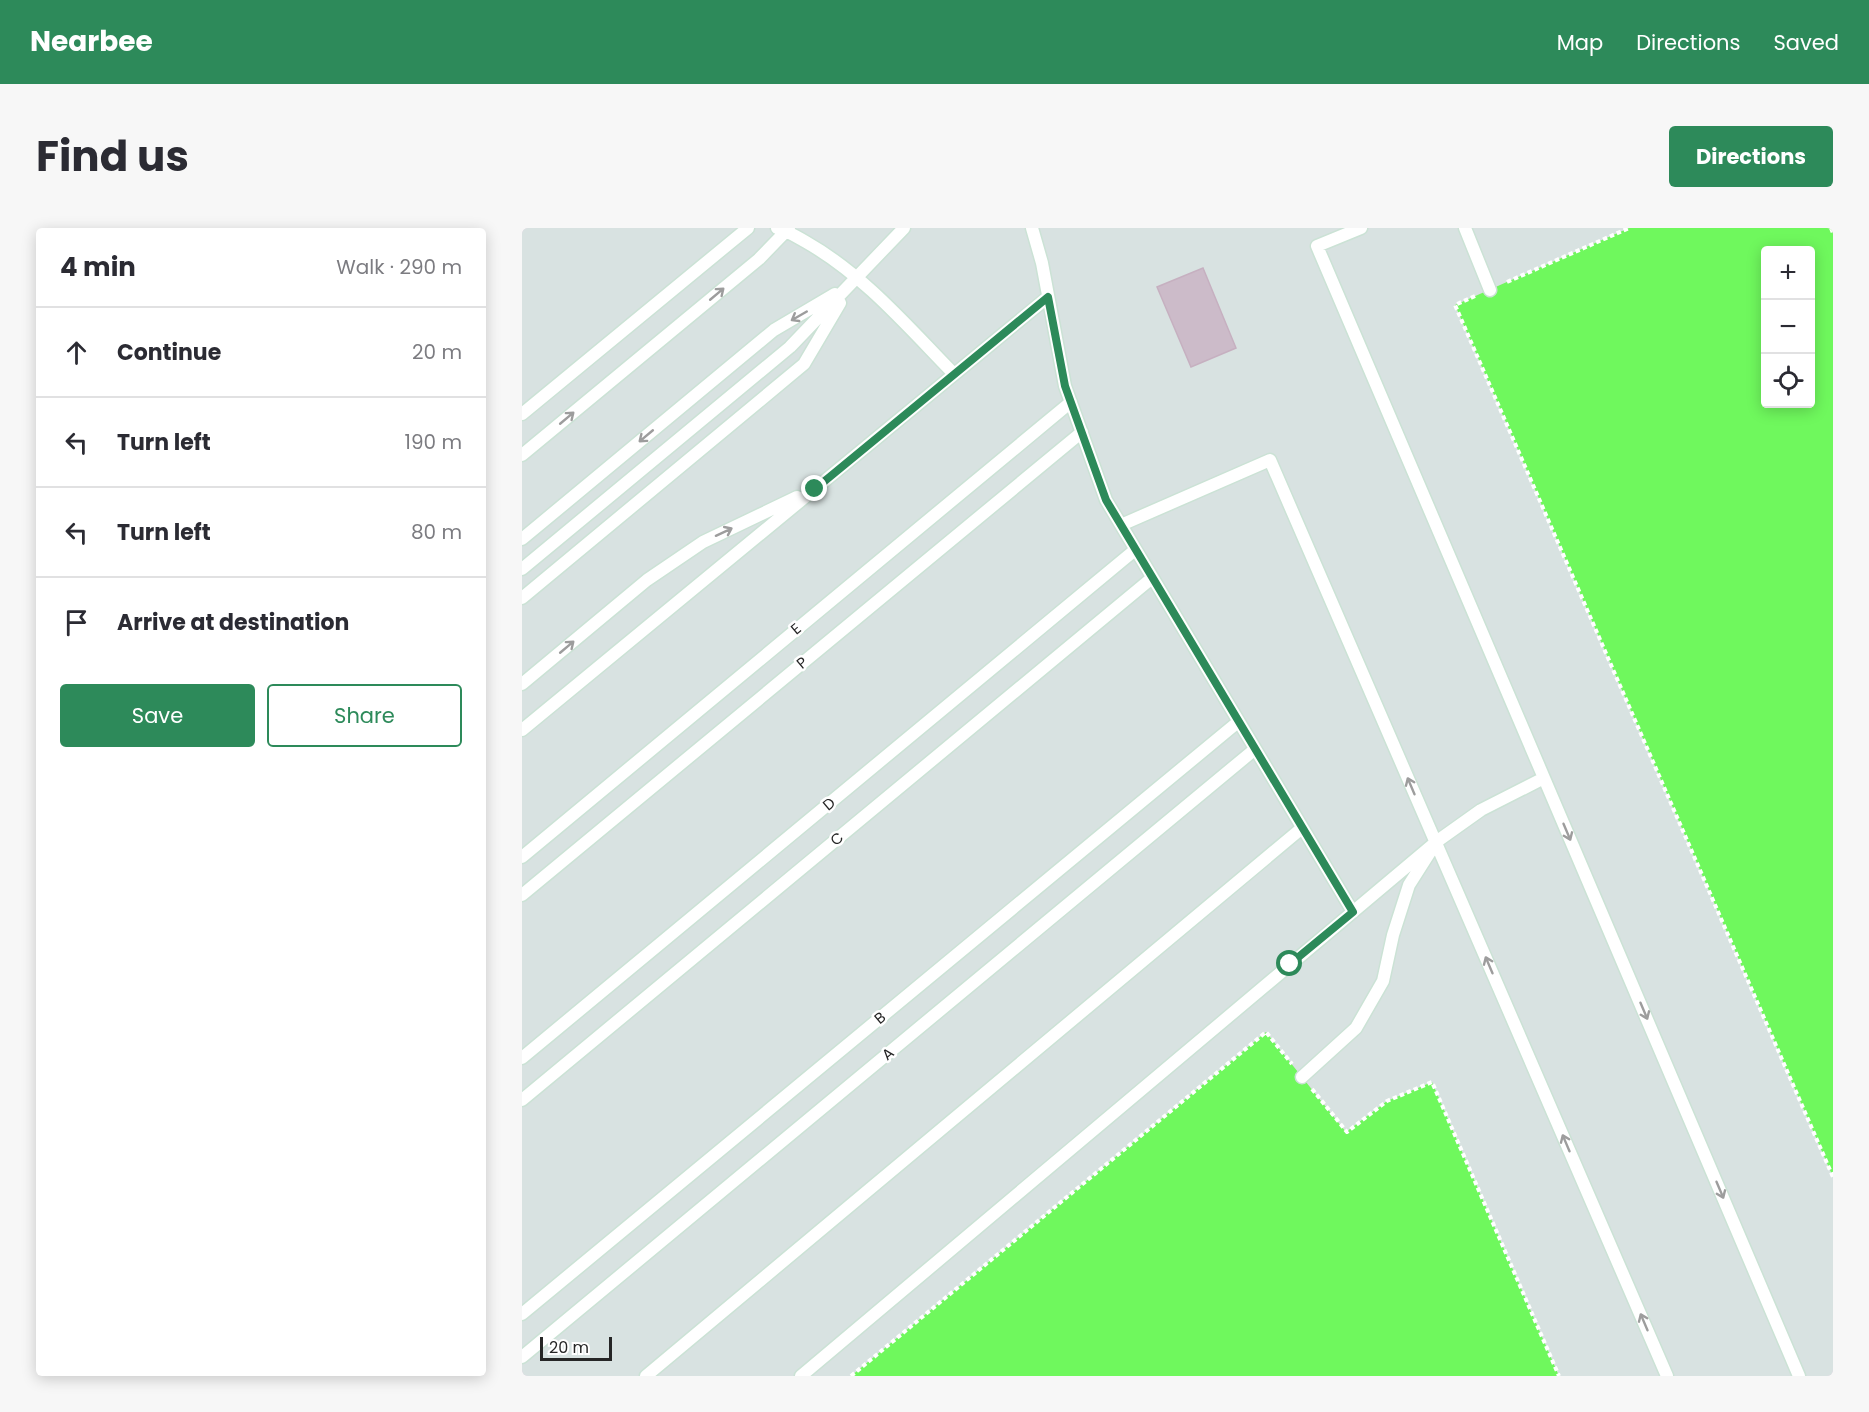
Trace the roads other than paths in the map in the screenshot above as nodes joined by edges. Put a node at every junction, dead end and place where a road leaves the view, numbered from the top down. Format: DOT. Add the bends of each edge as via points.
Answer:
graph roads {
  1 [pos="748,228"];
  2 [pos="904,228"];
  3 [pos="1032,228"];
  4 [pos="1361,228"];
  5 [pos="1465,228"];
  6 [pos="784,229"];
  7 [pos="854,282"];
  8 [pos="1490,290"];
  9 [pos="1048,297"];
  10 [pos="954,374"];
  11 [pos="1071,402"];
  12 [pos="522,414"];
  13 [pos="1082,432"];
  14 [pos="522,455"];
  15 [pos="815,489"];
  16 [pos="1121,525"];
  17 [pos="522,539"];
  18 [pos="1135,550"];
  19 [pos="522,569"];
  20 [pos="1152,578"];
  21 [pos="522,598"];
  22 [pos="522,684"];
  23 [pos="1238,722"];
  24 [pos="522,730"];
  25 [pos="1254,750"];
  26 [pos="1544,778"];
  27 [pos="1302,828"];
  28 [pos="1436,842"];
  29 [pos="522,857"];
  30 [pos="522,895"];
  31 [pos="1353,912"];
  32 [pos="522,1058"];
  33 [pos="1302,1077"];
  34 [pos="522,1100"];
  35 [pos="522,1314"];
  36 [pos="522,1357"];
  37 [pos="646,1376"];
  38 [pos="801,1376"];
  39 [pos="1667,1376"];
  40 [pos="1800,1376"];
  1 -- 12 [label="lane"];
  2 -- 7 [label="lane"];
  3 -- 9 [label="lane"];
  4 -- 26 [label="lane" via="1317,246"];
  5 -- 8 [label="lane"];
  6 -- 7 [label="lane" via="819,249"];
  14 -- 6 [label="lane, one-way" via="759,259"];
  7 -- 10 [label="lane"];
  7 -- 17 [label="lane, one-way" via="774,330"];
  7 -- 19 [label="lane" via="790,347"];
  7 -- 21 [label="lane" via="804,364"];
  9 -- 10 [label="lane"];
  9 -- 11 [label="lane"];
  10 -- 15 [label="lane"];
  11 -- 13 [label="lane"];
  11 -- 29 [label="lane, E"];
  13 -- 16 [label="lane" via="1106,500"];
  13 -- 30 [label="lane, P"];
  22 -- 15 [label="lane, one-way" via="647,580 703,542"];
  15 -- 24 [label="lane"];
  16 -- 18 [label="lane"];
  28 -- 16 [label="lane, one-way" via="1270,460"];
  18 -- 20 [label="lane"];
  18 -- 32 [label="lane, D"];
  20 -- 23 [label="lane"];
  20 -- 34 [label="lane, C"];
  23 -- 25 [label="lane"];
  23 -- 35 [label="lane, B"];
  25 -- 27 [label="lane"];
  25 -- 36 [label="lane, A"];
  26 -- 28 [label="lane" via="1481,810"];
  26 -- 40 [label="lane, one-way"];
  27 -- 31 [label="lane"];
  27 -- 37 [label="lane"];
  28 -- 31 [label="lane"];
  28 -- 33 [label="lane" via="1409,885 1383,981 1356,1028"];
  39 -- 28 [label="lane, one-way"];
  31 -- 38 [label="lane"];
}
